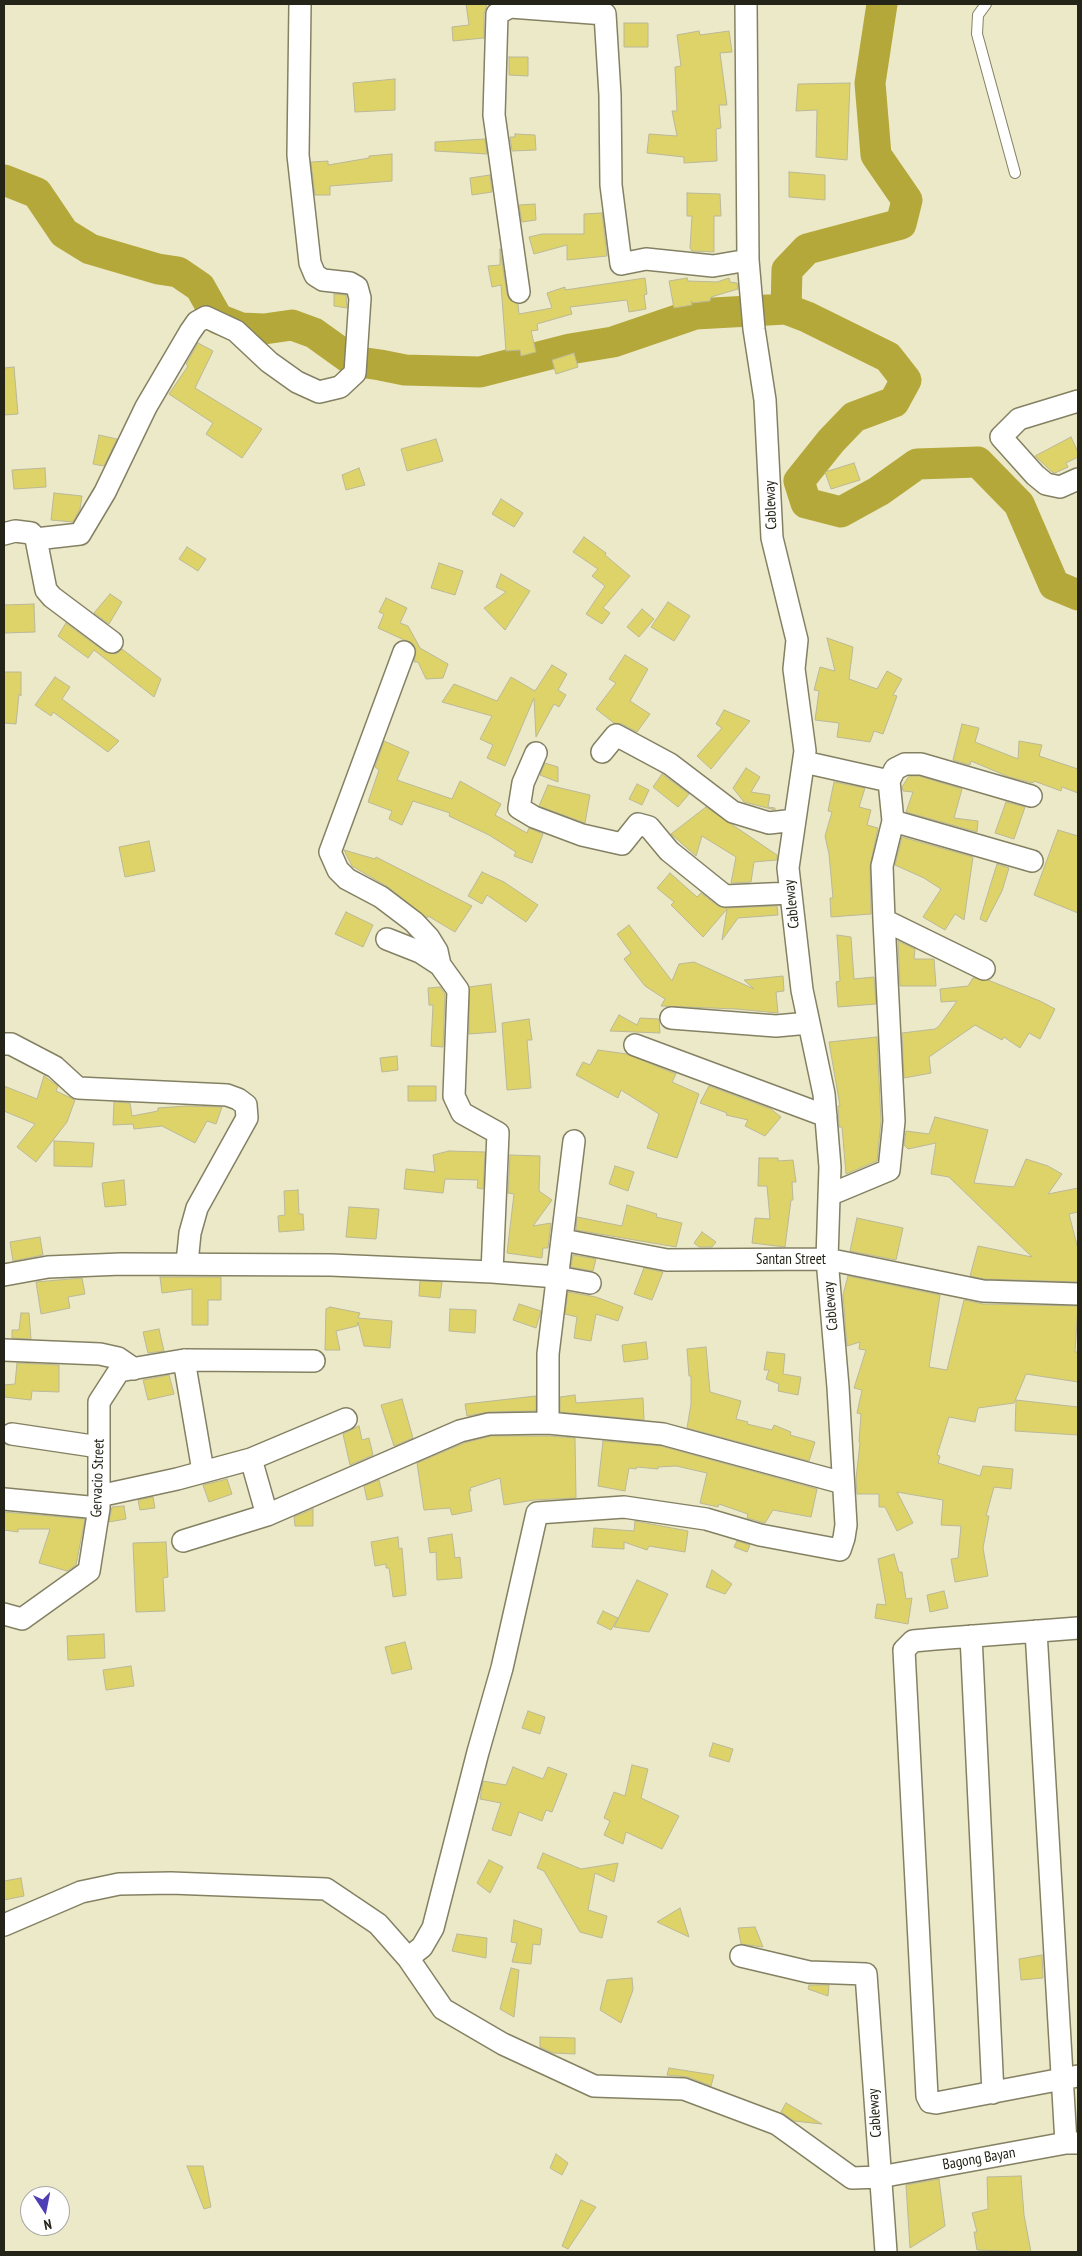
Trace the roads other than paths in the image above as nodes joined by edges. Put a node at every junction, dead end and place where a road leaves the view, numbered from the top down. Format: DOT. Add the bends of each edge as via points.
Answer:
graph roads {
  1 [pos="300,4"];
  2 [pos="746,4"];
  3 [pos="986,4"];
  4 [pos="510,5"];
  5 [pos="1015,173"];
  6 [pos="748,260"];
  7 [pos="519,292"];
  8 [pos="1078,402"];
  9 [pos="1078,479"];
  10 [pos="4,534"];
  11 [pos="36,539"];
  12 [pos="112,642"];
  13 [pos="404,652"];
  14 [pos="602,752"];
  15 [pos="536,753"];
  16 [pos="804,762"];
  17 [pos="889,781"];
  18 [pos="1031,796"];
  19 [pos="795,820"];
  20 [pos="893,821"];
  21 [pos="1032,861"];
  22 [pos="791,893"];
  23 [pos="884,920"];
  24 [pos="387,938"];
  25 [pos="440,964"];
  26 [pos="984,969"];
  27 [pos="671,1018"];
  28 [pos="809,1023"];
  29 [pos="4,1044"];
  30 [pos="635,1045"];
  31 [pos="826,1116"];
  32 [pos="574,1141"];
  33 [pos="829,1195"];
  34 [pos="563,1240"];
  35 [pos="827,1259"];
  36 [pos="187,1263"];
  37 [pos="492,1272"];
  38 [pos="4,1275"];
  39 [pos="557,1277"];
  40 [pos="590,1283"];
  41 [pos="1078,1294"];
  42 [pos="4,1350"];
  43 [pos="184,1360"];
  44 [pos="314,1361"];
  45 [pos="134,1369"];
  46 [pos="346,1419"];
  47 [pos="548,1423"];
  48 [pos="12,1434"];
  49 [pos="99,1447"];
  50 [pos="251,1459"];
  51 [pos="203,1471"];
  52 [pos="843,1483"];
  53 [pos="4,1499"];
  54 [pos="99,1502"];
  55 [pos="267,1515"];
  56 [pos="182,1541"];
  57 [pos="4,1614"];
  58 [pos="1078,1628"];
  59 [pos="1036,1631"];
  60 [pos="971,1636"];
  61 [pos="4,1926"];
  62 [pos="741,1956"];
  63 [pos="408,1958"];
  64 [pos="1070,2077"];
  65 [pos="993,2093"];
  66 [pos="1072,2143"];
  67 [pos="880,2177"];
  68 [pos="886,2252"];
  1 -- 11 [label="street" via="298,155 310,263 315,275 323,280 350,283 357,287 360,298 355,364 340,387 319,392 297,382 269,362 236,331 206,316 190,332 151,398 105,492 80,534"];
  2 -- 6 [label="street, Cableway"];
  3 -- 5 [label="lane" via="978,15 977,34"];
  4 -- 6 [label="street" via="605,14 611,185 621,264 646,259 713,266"];
  4 -- 7 [label="street" via="497,14 494,115"];
  6 -- 16 [label="street, Cableway" via="764,400 772,538 797,640 794,669"];
  8 -- 9 [label="street" via="1019,418 1002,437 1046,484 1060,487"];
  10 -- 11 [label="street" via="15,531 32,533"];
  11 -- 12 [label="street" via="46,590 52,598"];
  13 -- 25 [label="street" via="330,852 338,870 347,879 381,897 414,922 429,938"];
  14 -- 19 [label="street" via="616,734 670,764 733,812 770,823"];
  15 -- 22 [label="street" via="523,783 519,808 534,817 582,835 622,844 638,824 649,827 669,851 725,896"];
  16 -- 17 [label="street"];
  16 -- 19 [label="street, Cableway"];
  17 -- 18 [label="street" via="895,769 906,764 921,764"];
  17 -- 20 [label="street"];
  19 -- 22 [label="street, Cableway" via="788,868"];
  20 -- 21 [label="street"];
  20 -- 23 [label="street" via="882,866"];
  22 -- 28 [label="street, Cableway"];
  23 -- 26 [label="street"];
  23 -- 33 [label="street" via="894,1121 889,1170"];
  24 -- 25 [label="street"];
  25 -- 37 [label="street" via="458,990 454,1096 462,1113 498,1133"];
  27 -- 28 [label="street" via="776,1026"];
  28 -- 31 [label="street, Cableway"];
  29 -- 36 [label="street" via="11,1044 55,1067 78,1088 227,1095 246,1105 247,1118 197,1208"];
  30 -- 31 [label="street"];
  31 -- 33 [label="street, Cableway"];
  32 -- 34 [label="street"];
  33 -- 35 [label="street, Cableway"];
  34 -- 35 [label="street, Santan Street" via="667,1260"];
  34 -- 39 [label="street"];
  35 -- 41 [label="street, Santan Street" via="983,1291"];
  35 -- 52 [label="street, Cableway"];
  36 -- 37 [label="street"];
  36 -- 38 [label="street" via="48,1267"];
  37 -- 39 [label="street"];
  39 -- 40 [label="street"];
  39 -- 47 [label="street" via="548,1354"];
  42 -- 45 [label="street" via="100,1354 118,1358"];
  43 -- 44 [label="street"];
  43 -- 45 [label="street"];
  43 -- 51 [label="street"];
  45 -- 49 [label="street, Gervacio Street" via="119,1371 99,1402"];
  46 -- 50 [label="street"];
  47 -- 52 [label="street" via="663,1434"];
  47 -- 55 [label="street" via="489,1424 460,1431"];
  48 -- 49 [label="street"];
  49 -- 54 [label="street, Gervacio Street"];
  50 -- 51 [label="street"];
  50 -- 55 [label="street"];
  51 -- 54 [label="street"];
  52 -- 63 [label="street, Cableway" via="846,1525 840,1550 760,1535 706,1519 624,1507 537,1513 502,1668 433,1928 422,1947"];
  53 -- 54 [label="street"];
  54 -- 57 [label="street, Gervacio Street" via="89,1571 22,1619"];
  55 -- 56 [label="street"];
  58 -- 59 [label="street"];
  59 -- 60 [label="street"];
  59 -- 64 [label="street"];
  60 -- 65 [label="street"];
  60 -- 65 [label="street" via="907,1645 904,1650 905,1682 927,2096 930,2102 936,2103"];
  61 -- 63 [label="street, Bagong Bayan" via="82,1892 119,1884 326,1889 378,1924"];
  62 -- 67 [label="street, Cableway" via="809,1972 866,1974"];
  63 -- 67 [label="street, Bagong Bayan" via="443,2009 528,2056 594,2086 684,2089 777,2124 852,2178"];
  64 -- 65 [label="street"];
  64 -- 66 [label="street"];
  66 -- 67 [label="street, Bagong Bayan"];
  67 -- 68 [label="street, Cableway"];
}
